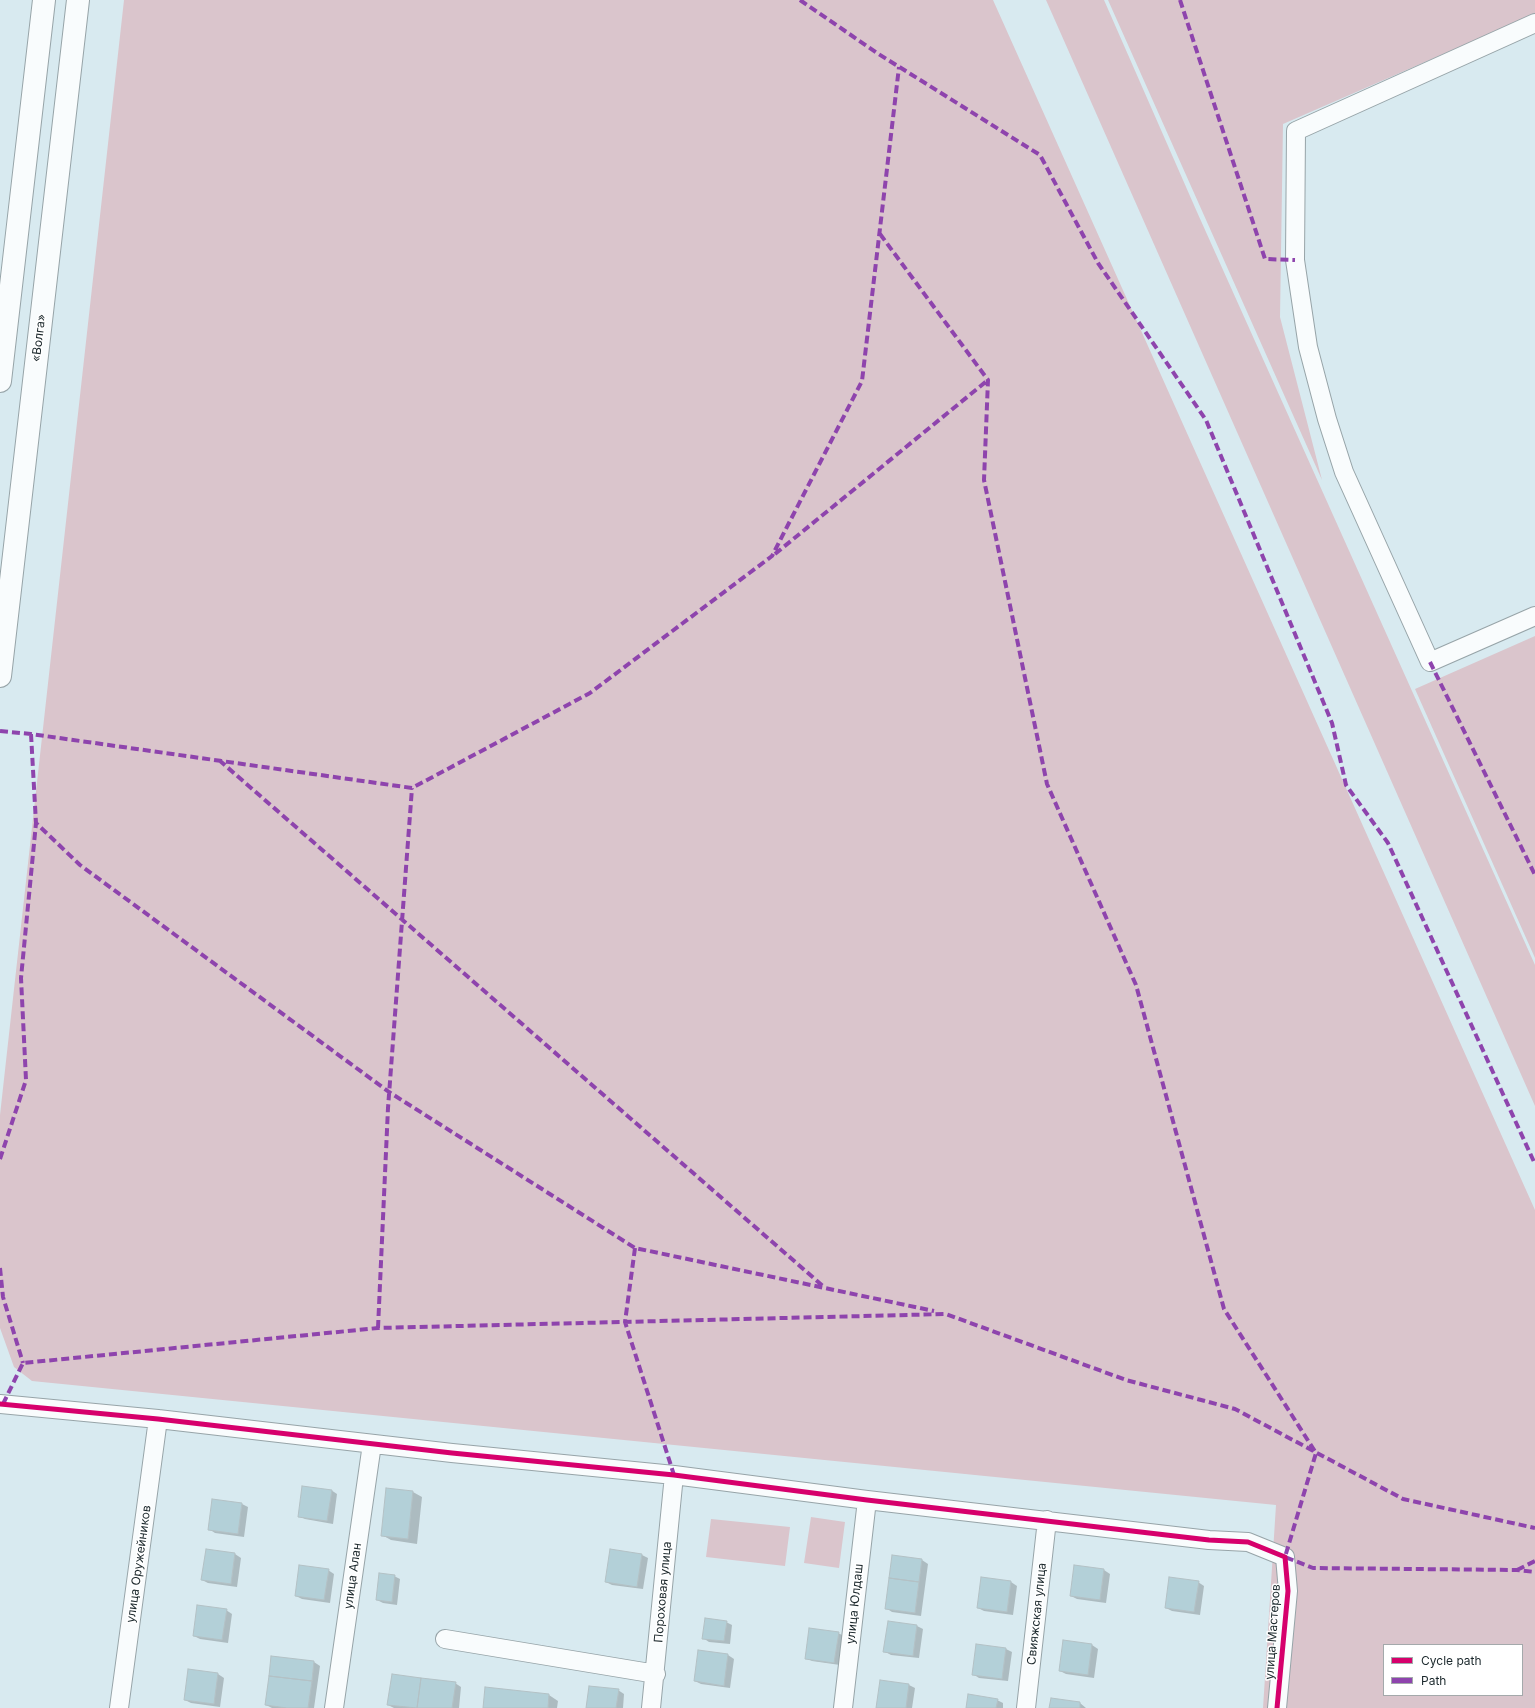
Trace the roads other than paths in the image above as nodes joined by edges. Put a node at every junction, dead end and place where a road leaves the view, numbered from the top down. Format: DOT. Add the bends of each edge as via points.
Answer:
graph roads {
  1 [pos="44,0"];
  2 [pos="78,0"];
  3 [pos="1535,23"];
  4 [pos="0,381"];
  5 [pos="1535,616"];
  6 [pos="0,673"];
  7 [pos="0,1404"];
  8 [pos="158,1419"];
  9 [pos="372,1444"];
  10 [pos="674,1475"];
  11 [pos="867,1500"];
  12 [pos="1047,1520"];
  13 [pos="445,1639"];
  14 [pos="656,1674"];
  15 [pos="119,1708"];
  16 [pos="334,1708"];
  17 [pos="651,1708"];
  18 [pos="843,1708"];
  19 [pos="1026,1708"];
  20 [pos="1277,1708"];
  1 -- 4 [label="highway"];
  2 -- 6 [label="highway, «Волга»"];
  3 -- 5 [label="street" via="1296,131 1295,260 1308,347 1344,472 1430,662"];
  7 -- 8 [label="street"];
  8 -- 9 [label="street"];
  8 -- 15 [label="street, улица Оружейников"];
  9 -- 10 [label="street"];
  9 -- 16 [label="street, улица Алан"];
  10 -- 11 [label="street"];
  10 -- 14 [label="street, Пороховая улица"];
  11 -- 12 [label="street"];
  11 -- 18 [label="street, улица Юлдаш"];
  12 -- 19 [label="street, Свияжская улица"];
  12 -- 20 [label="street, улица Мастеров" via="1209,1540 1248,1542 1285,1557 1288,1591"];
  13 -- 14 [label="street"];
  14 -- 17 [label="street, Пороховая улица"];
}
